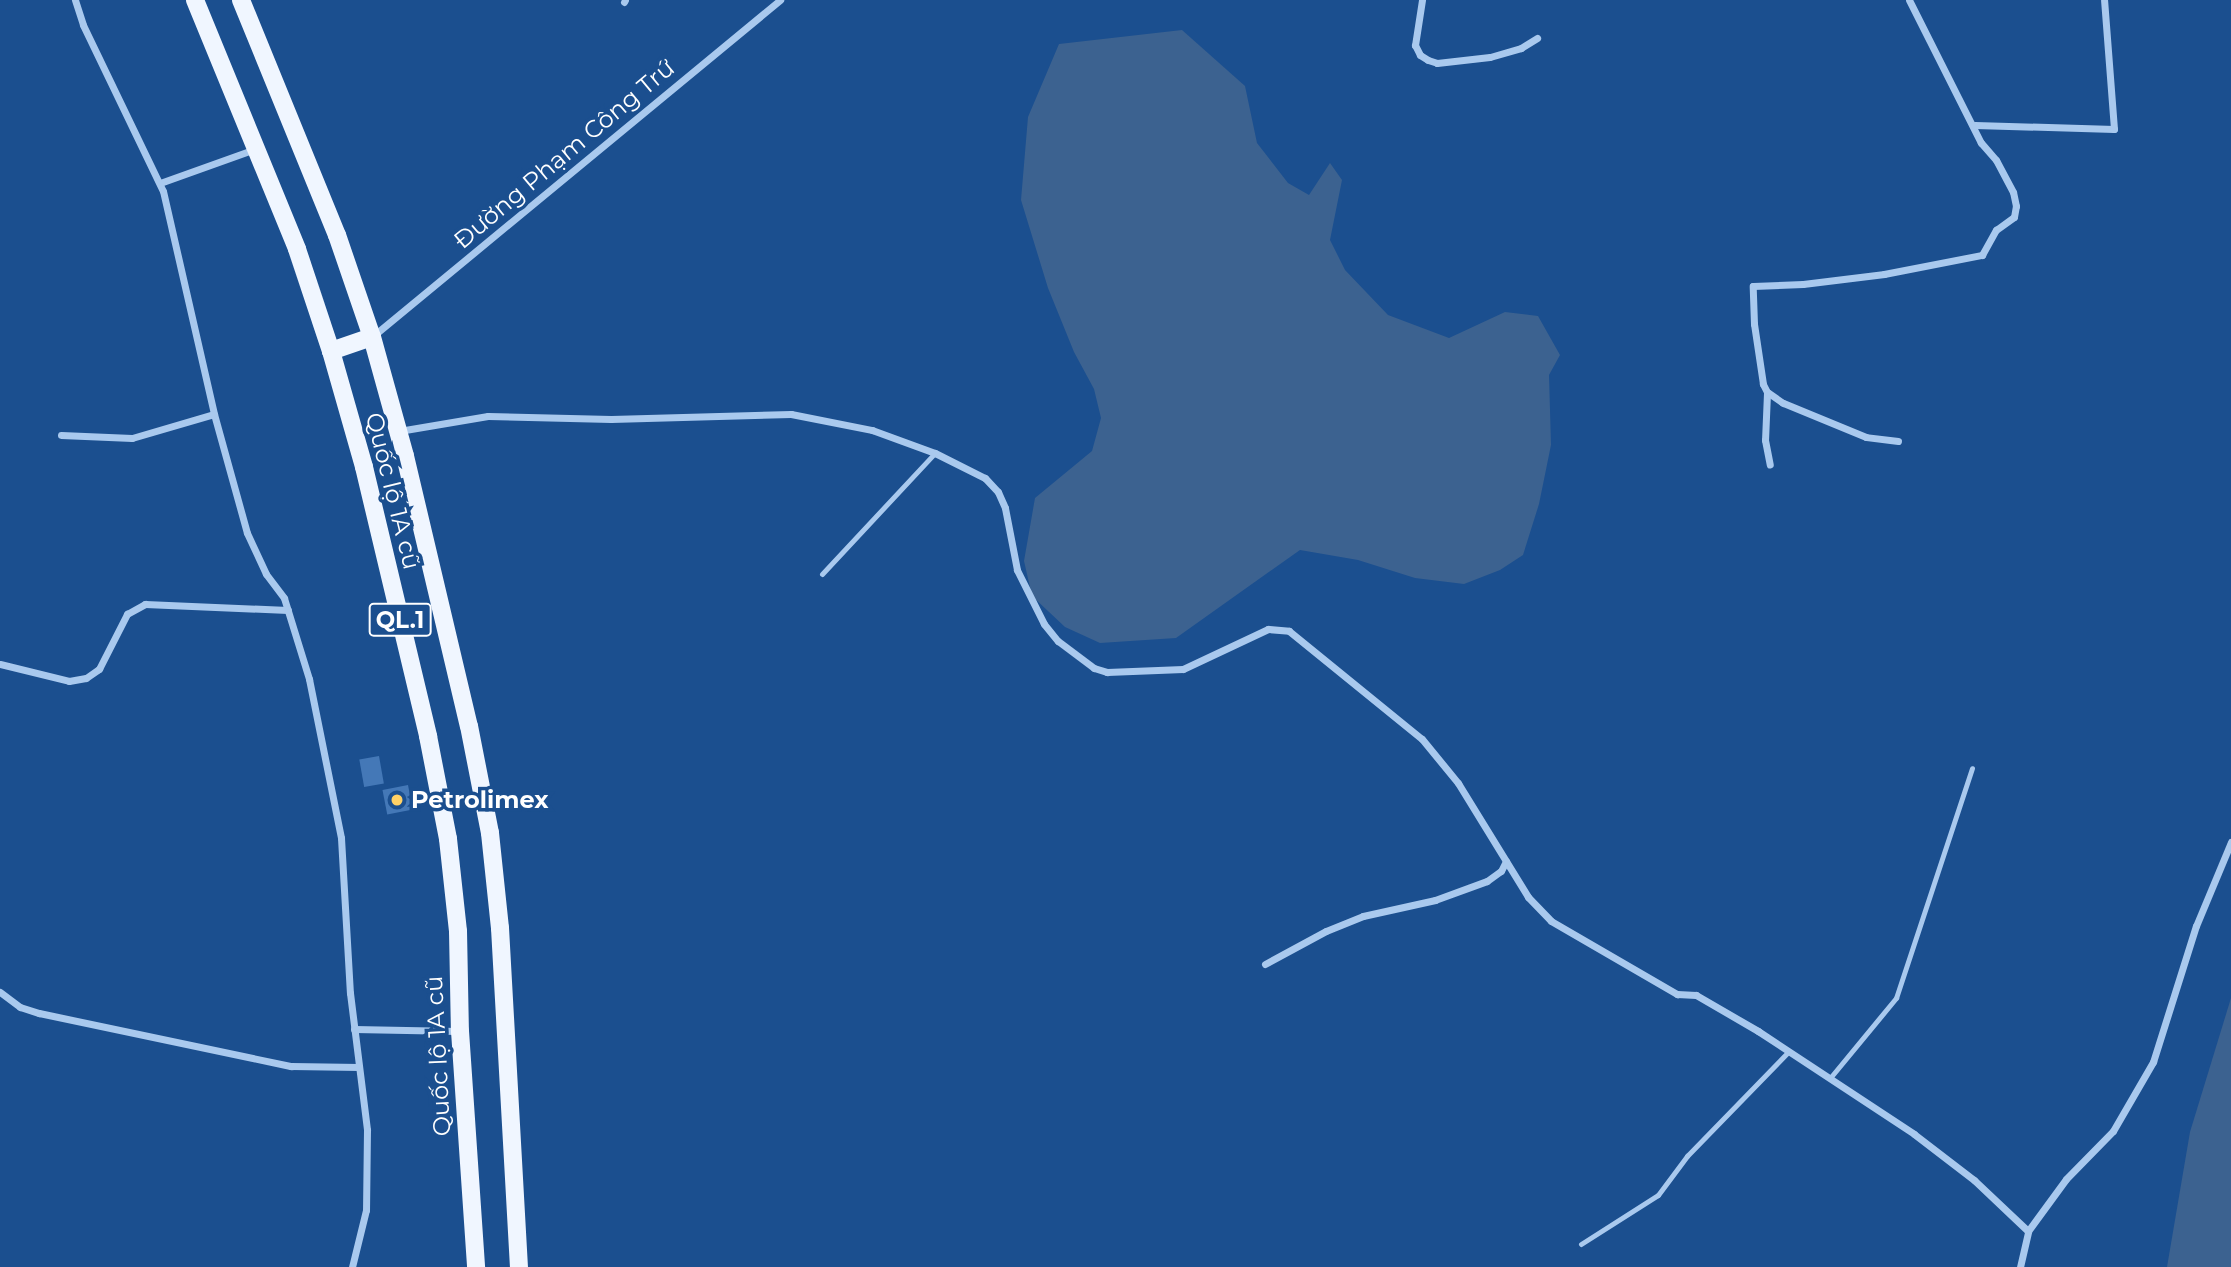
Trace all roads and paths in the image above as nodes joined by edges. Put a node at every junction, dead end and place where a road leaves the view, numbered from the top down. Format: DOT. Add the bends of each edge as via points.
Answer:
graph roads {
  1 [pos="75,0"];
  2 [pos="195,0"];
  3 [pos="241,0"];
  4 [pos="780,0"];
  5 [pos="1422,0"];
  6 [pos="1909,0"];
  7 [pos="2104,0"];
  8 [pos="1537,38"];
  9 [pos="1975,125"];
  10 [pos="256,148"];
  11 [pos="160,183"];
  12 [pos="372,337"];
  13 [pos="331,351"];
  14 [pos="1767,392"];
  15 [pos="214,414"];
  16 [pos="398,431"];
  17 [pos="61,435"];
  18 [pos="1898,441"];
  19 [pos="935,453"];
  20 [pos="1770,465"];
  21 [pos="822,574"];
  22 [pos="288,610"];
  23 [pos="0,664"];
  24 [pos="1972,768"];
  25 [pos="2231,842"];
  26 [pos="1506,860"];
  27 [pos="1265,964"];
  28 [pos="0,992"];
  29 [pos="354,1029"];
  30 [pos="460,1031"];
  31 [pos="1789,1051"];
  32 [pos="359,1067"];
  33 [pos="1830,1078"];
  34 [pos="2028,1231"];
  35 [pos="1581,1244"];
  36 [pos="352,1267"];
  37 [pos="476,1267"];
  38 [pos="519,1267"];
  39 [pos="2020,1267"];
  1 -- 11 [label="street"];
  2 -- 10 [label="main road, Quốc lộ 1A cũ / QL.1"];
  3 -- 12 [label="main road, Quốc lộ 1A cũ / QL.1" via="337,235"];
  4 -- 12 [label="street, Đường Phạm Công Trứ"];
  5 -- 8 [label="street" via="1416,45 1420,55 1437,63 1490,57"];
  6 -- 9 [label="street"];
  7 -- 9 [label="street" via="2114,129"];
  9 -- 14 [label="street" via="1981,143 2013,192 2014,217 1996,230 1982,255 1884,274 1753,286 1754,324"];
  10 -- 11 [label="street"];
  10 -- 13 [label="main road, Quốc lộ 1A cũ / QL.1"];
  11 -- 15 [label="street"];
  12 -- 13 [label="main road"];
  12 -- 16 [label="main road, Quốc lộ 1A cũ / QL.1"];
  13 -- 30 [label="main road, Quốc lộ 1A cũ / QL.1" via="370,494 448,839 458,931"];
  14 -- 18 [label="street" via="1866,437"];
  14 -- 20 [label="street" via="1765,440"];
  15 -- 17 [label="street" via="132,438"];
  15 -- 22 [label="street" via="247,533"];
  16 -- 19 [label="street" via="488,416 611,419 791,414 872,430"];
  16 -- 38 [label="main road, Quốc lộ 1A cũ / QL.1" via="491,833"];
  19 -- 21 [label="lane"];
  19 -- 26 [label="street" via="985,478 998,492 1017,570 1044,624 1058,641 1094,668 1107,672 1183,669 1268,629 1289,631 1422,739 1458,783"];
  22 -- 23 [label="street" via="145,604 127,614 99,669 86,678 69,681"];
  22 -- 29 [label="street" via="309,679 341,838"];
  24 -- 33 [label="lane" via="1896,998"];
  25 -- 34 [label="street" via="2196,926 2153,1062 2113,1131 2066,1180"];
  26 -- 27 [label="street" via="1488,881 1435,900 1363,916"];
  26 -- 31 [label="street" via="1528,897 1551,921 1677,993 1696,995"];
  28 -- 32 [label="street" via="20,1007 79,1022 302,1068"];
  29 -- 30 [label="street"];
  29 -- 32 [label="street"];
  30 -- 37 [label="main road, Quốc lộ 1A cũ / QL.1"];
  31 -- 33 [label="street"];
  31 -- 35 [label="lane" via="1687,1156 1658,1195"];
  32 -- 36 [label="street" via="367,1130 366,1209"];
  33 -- 34 [label="street" via="1974,1180"];
  34 -- 39 [label="street"];
}
